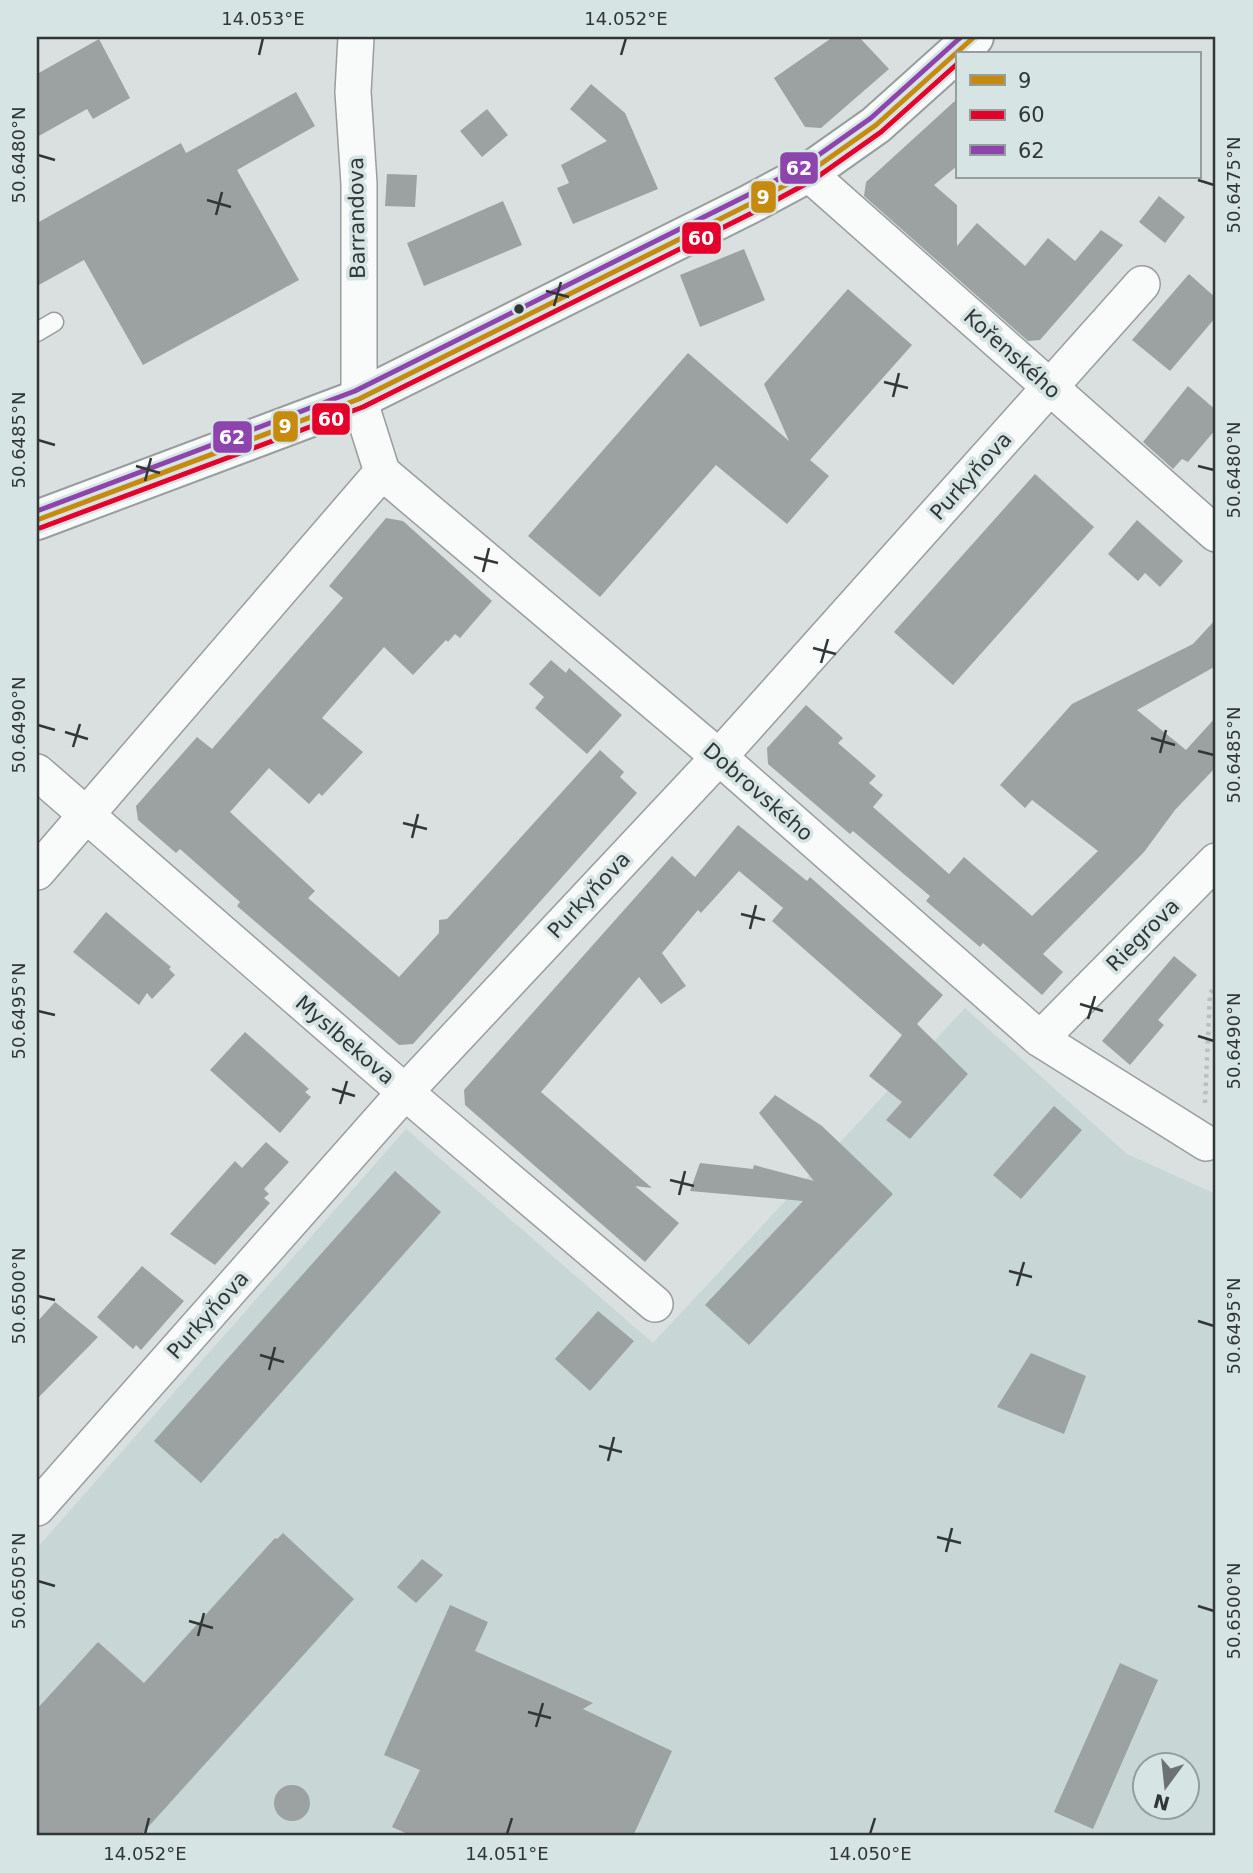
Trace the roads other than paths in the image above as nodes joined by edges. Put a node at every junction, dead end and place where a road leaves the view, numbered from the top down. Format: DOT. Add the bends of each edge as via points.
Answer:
graph roads {
  1 [pos="356,37"];
  2 [pos="974,37"];
  3 [pos="957,52"];
  4 [pos="956,53"];
  5 [pos="808,173"];
  6 [pos="1142,284"];
  7 [pos="54,322"];
  8 [pos="37,332"];
  9 [pos="1051,388"];
  10 [pos="359,399"];
  11 [pos="382,472"];
  12 [pos="37,520"];
  13 [pos="1216,534"];
  14 [pos="719,757"];
  15 [pos="37,772"];
  16 [pos="86,815"];
  17 [pos="1216,860"];
  18 [pos="37,872"];
  19 [pos="1040,1039"];
  20 [pos="405,1092"];
  21 [pos="1206,1143"];
  22 [pos="655,1304"];
  23 [pos="37,1508"];
  1 -- 10 [label="street, Barrandova"];
  2 -- 3 [label="street"];
  4 -- 5 [label="street" via="876,125"];
  5 -- 9 [label="street, Kořenského"];
  5 -- 10 [label="street"];
  6 -- 9 [label="street, Purkyňova"];
  7 -- 8 [label="lane"];
  9 -- 13 [label="street, Kořenského"];
  9 -- 14 [label="street, Purkyňova"];
  10 -- 11 [label="street"];
  10 -- 12 [label="street"];
  11 -- 14 [label="street, Dobrovského"];
  11 -- 16 [label="street"];
  14 -- 19 [label="street, Dobrovského"];
  14 -- 20 [label="street, Purkyňova"];
  15 -- 16 [label="street, Myslbekova"];
  16 -- 18 [label="street"];
  16 -- 20 [label="street, Myslbekova"];
  17 -- 19 [label="street, Riegrova"];
  19 -- 21 [label="street, Dobrovského"];
  20 -- 22 [label="street, Myslbekova"];
  20 -- 23 [label="street, Purkyňova"];
}
